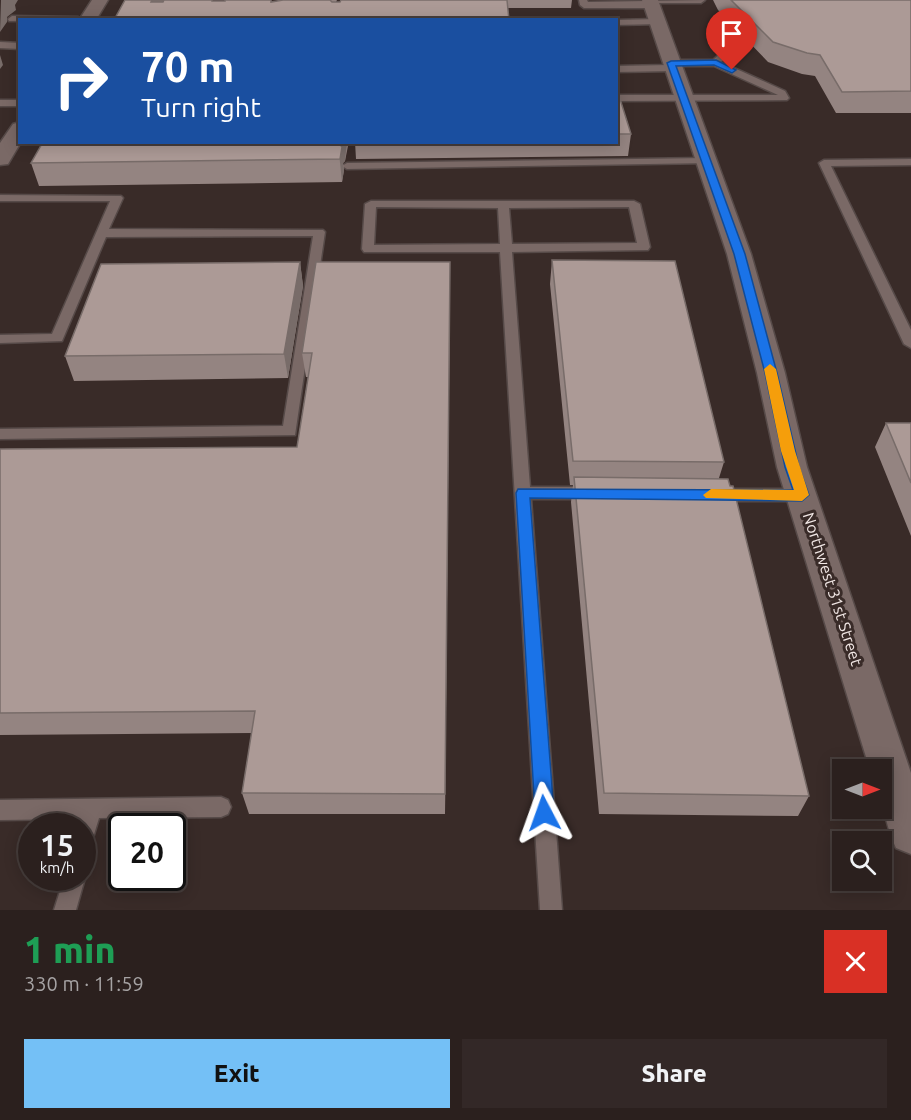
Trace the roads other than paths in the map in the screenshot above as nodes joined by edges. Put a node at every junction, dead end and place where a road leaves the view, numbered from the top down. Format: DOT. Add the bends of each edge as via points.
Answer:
graph roads {
  1 [pos="100,0"];
  2 [pos="583,0"];
  3 [pos="701,0"];
  4 [pos="653,7"];
  5 [pos="719,17"];
  6 [pos="88,18"];
  7 [pos="12,19"];
  8 [pos="18,19"];
  9 [pos="618,21"];
  10 [pos="0,45"];
  11 [pos="18,46"];
  12 [pos="716,63"];
  13 [pos="672,66"];
  14 [pos="618,69"];
  15 [pos="618,98"];
  16 [pos="683,99"];
  17 [pos="0,103"];
  18 [pos="18,103"];
  19 [pos="18,131"];
  20 [pos="0,159"];
  21 [pos="706,161"];
  22 [pos="911,162"];
  23 [pos="346,166"];
  24 [pos="0,198"];
  25 [pos="503,205"];
  26 [pos="103,233"];
  27 [pos="506,248"];
  28 [pos="0,339"];
  29 [pos="911,344"];
  30 [pos="0,434"];
  31 [pos="523,493"];
  32 [pos="604,494"];
  33 [pos="698,494"];
  34 [pos="802,495"];
  35 [pos="221,807"];
  36 [pos="92,809"];
  37 [pos="0,810"];
  38 [pos="91,813"];
  39 [pos="911,834"];
  40 [pos="70,891"];
  41 [pos="65,910"];
  42 [pos="551,910"];
  1 -- 6 [label="street"];
  2 -- 4 [label="lane" via="584,5"];
  3 -- 4 [label="lane"];
  4 -- 9 [label="lane"];
  4 -- 13 [label="street, Northwest 31st Street"];
  5 -- 12 [label="lane" via="732,47"];
  7 -- 8 [label="lane"];
  10 -- 11 [label="lane"];
  12 -- 13 [label="lane"];
  12 -- 16 [label="lane" via="782,93 784,98"];
  13 -- 14 [label="lane"];
  13 -- 16 [label="street, Northwest 31st Street"];
  15 -- 16 [label="lane"];
  16 -- 21 [label="street, Northwest 31st Street"];
  17 -- 18 [label="lane"];
  19 -- 20 [label="street"];
  21 -- 23 [label="lane"];
  21 -- 34 [label="street, Northwest 31st Street" via="739,254"];
  22 -- 29 [label="lane" via="824,163"];
  24 -- 26 [label="lane" via="117,198"];
  25 -- 27 [label="lane"];
  25 -- 27 [label="lane" via="634,204 644,247"];
  25 -- 27 [label="lane" via="372,204 368,249"];
  26 -- 28 [label="lane" via="57,338"];
  26 -- 30 [label="lane" via="319,232 290,431"];
  27 -- 31 [label="lane"];
  31 -- 32 [label="lane"];
  31 -- 42 [label="lane"];
  33 -- 34 [label="lane"];
  34 -- 39 [label="street, Northwest 31st Street"];
  35 -- 36 [label="lane"];
  36 -- 37 [label="lane"];
  36 -- 38 [label="lane"];
  40 -- 41 [label="lane"];
}
